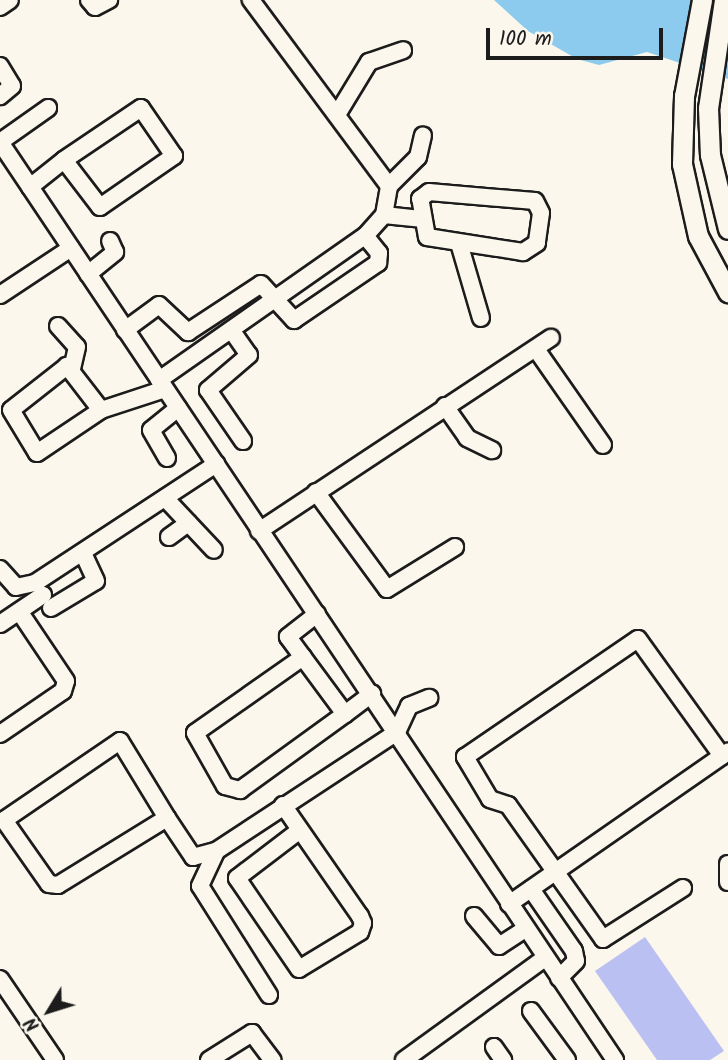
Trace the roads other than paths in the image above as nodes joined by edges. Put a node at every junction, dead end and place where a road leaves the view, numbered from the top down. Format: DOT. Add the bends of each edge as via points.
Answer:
graph roads {
  1 [pos="10,0"];
  2 [pos="89,0"];
  3 [pos="109,0"];
  4 [pos="251,0"];
  5 [pos="702,0"];
  6 [pos="724,0"];
  7 [pos="0,7"];
  8 [pos="403,50"];
  9 [pos="0,66"];
  10 [pos="0,96"];
  11 [pos="48,108"];
  12 [pos="338,113"];
  13 [pos="423,136"];
  14 [pos="0,142"];
  15 [pos="64,160"];
  16 [pos="388,186"];
  17 [pos="30,187"];
  18 [pos="384,215"];
  19 [pos="421,219"];
  20 [pos="728,229"];
  21 [pos="365,236"];
  22 [pos="728,240"];
  23 [pos="110,241"];
  24 [pos="459,243"];
  25 [pos="71,248"];
  26 [pos="708,259"];
  27 [pos="88,274"];
  28 [pos="728,292"];
  29 [pos="0,295"];
  30 [pos="275,300"];
  31 [pos="481,318"];
  32 [pos="58,326"];
  33 [pos="125,330"];
  34 [pos="232,331"];
  35 [pos="551,338"];
  36 [pos="536,349"];
  37 [pos="72,368"];
  38 [pos="162,384"];
  39 [pos="445,406"];
  40 [pos="178,408"];
  41 [pos="102,410"];
  42 [pos="243,441"];
  43 [pos="603,445"];
  44 [pos="492,450"];
  45 [pos="167,458"];
  46 [pos="216,464"];
  47 [pos="316,492"];
  48 [pos="165,498"];
  49 [pos="188,523"];
  50 [pos="260,531"];
  51 [pos="169,537"];
  52 [pos="455,547"];
  53 [pos="214,550"];
  54 [pos="83,553"];
  55 [pos="0,569"];
  56 [pos="46,600"];
  57 [pos="19,611"];
  58 [pos="317,614"];
  59 [pos="0,624"];
  60 [pos="303,657"];
  61 [pos="372,694"];
  62 [pos="429,698"];
  63 [pos="345,714"];
  64 [pos="397,732"];
  65 [pos="0,734"];
  66 [pos="725,754"];
  67 [pos="283,805"];
  68 [pos="167,818"];
  69 [pos="300,830"];
  70 [pos="216,851"];
  71 [pos="728,864"];
  72 [pos="555,871"];
  73 [pos="728,882"];
  74 [pos="683,888"];
  75 [pos="531,889"];
  76 [pos="509,904"];
  77 [pos="474,916"];
  78 [pos="525,929"];
  79 [pos="545,958"];
  80 [pos="559,978"];
  81 [pos="0,979"];
  82 [pos="269,995"];
  83 [pos="531,1010"];
  84 [pos="55,1060"];
  85 [pos="209,1060"];
  86 [pos="272,1060"];
  87 [pos="404,1060"];
  88 [pos="567,1060"];
  89 [pos="615,1060"];
  1 -- 7 [label="street"];
  2 -- 3 [label="street" via="95,7"];
  4 -- 12 [label="street"];
  5 -- 26 [label="main road" via="684,96 682,164"];
  6 -- 20 [label="main road" via="709,86 710,155"];
  8 -- 12 [label="street" via="369,62"];
  9 -- 10 [label="street" via="12,86"];
  11 -- 14 [label="street"];
  12 -- 16 [label="street"];
  13 -- 16 [label="street" via="418,157"];
  14 -- 17 [label="street"];
  15 -- 15 [label="street" via="100,207 174,156 141,108"];
  15 -- 17 [label="street"];
  16 -- 18 [label="street"];
  17 -- 25 [label="street"];
  18 -- 19 [label="street"];
  18 -- 21 [label="street"];
  19 -- 24 [label="street" via="427,237"];
  19 -- 24 [label="street" via="420,199 429,192 540,206 532,250"];
  21 -- 30 [label="street"];
  21 -- 30 [label="street" via="379,253 378,263 294,320"];
  22 -- 26 [label="main road" via="716,231 709,234"];
  23 -- 27 [label="street" via="115,252"];
  24 -- 31 [label="street"];
  25 -- 27 [label="street"];
  25 -- 29 [label="street"];
  26 -- 28 [label="main road"];
  27 -- 33 [label="street"];
  30 -- 33 [label="street" via="258,284 188,332 159,305"];
  30 -- 34 [label="street"];
  32 -- 37 [label="street" via="77,347"];
  33 -- 38 [label="street"];
  34 -- 38 [label="street"];
  34 -- 42 [label="street" via="249,355 208,390"];
  35 -- 36 [label="street"];
  36 -- 39 [label="street"];
  36 -- 43 [label="street"];
  37 -- 41 [label="street"];
  37 -- 41 [label="street" via="12,406 31,449 44,452"];
  38 -- 40 [label="street"];
  38 -- 41 [label="street"];
  39 -- 44 [label="street" via="467,438"];
  39 -- 47 [label="street"];
  40 -- 45 [label="street" via="151,430"];
  40 -- 46 [label="street"];
  46 -- 48 [label="street"];
  46 -- 50 [label="street"];
  47 -- 50 [label="street"];
  47 -- 52 [label="street" via="387,589"];
  48 -- 49 [label="street"];
  48 -- 54 [label="street"];
  49 -- 51 [label="street"];
  49 -- 53 [label="street"];
  50 -- 58 [label="street"];
  54 -- 56 [label="street"];
  54 -- 56 [label="street" via="96,580"];
  55 -- 56 [label="street" via="16,587"];
  56 -- 57 [label="street"];
  57 -- 59 [label="street"];
  57 -- 65 [label="street" via="66,681 63,691"];
  58 -- 60 [label="street" via="288,634"];
  58 -- 61 [label="street"];
  60 -- 63 [label="street"];
  60 -- 63 [label="street" via="195,733 225,786 240,790"];
  61 -- 63 [label="street"];
  61 -- 64 [label="street"];
  62 -- 64 [label="street" via="409,706"];
  64 -- 67 [label="street"];
  64 -- 76 [label="street"];
  66 -- 72 [label="street"];
  66 -- 72 [label="street" via="645,644 638,639 619,649 465,757 490,799 508,805"];
  67 -- 69 [label="street"];
  67 -- 70 [label="street"];
  68 -- 68 [label="street" via="120,741 4,820 48,884 58,886"];
  68 -- 70 [label="street" via="192,857"];
  69 -- 69 [label="street" via="363,923 360,932 299,970 237,878"];
  70 -- 82 [label="street" via="200,886"];
  71 -- 73 [label="street"];
  72 -- 74 [label="street" via="607,939"];
  72 -- 75 [label="street"];
  75 -- 76 [label="street"];
  75 -- 80 [label="street" via="574,951 576,961"];
  76 -- 78 [label="street"];
  77 -- 78 [label="street" via="499,946"];
  78 -- 79 [label="street"];
  79 -- 80 [label="street"];
  79 -- 87 [label="street"];
  80 -- 89 [label="street"];
  81 -- 84 [label="street"];
  83 -- 88 [label="street"];
  85 -- 86 [label="street" via="252,1033"];
}
